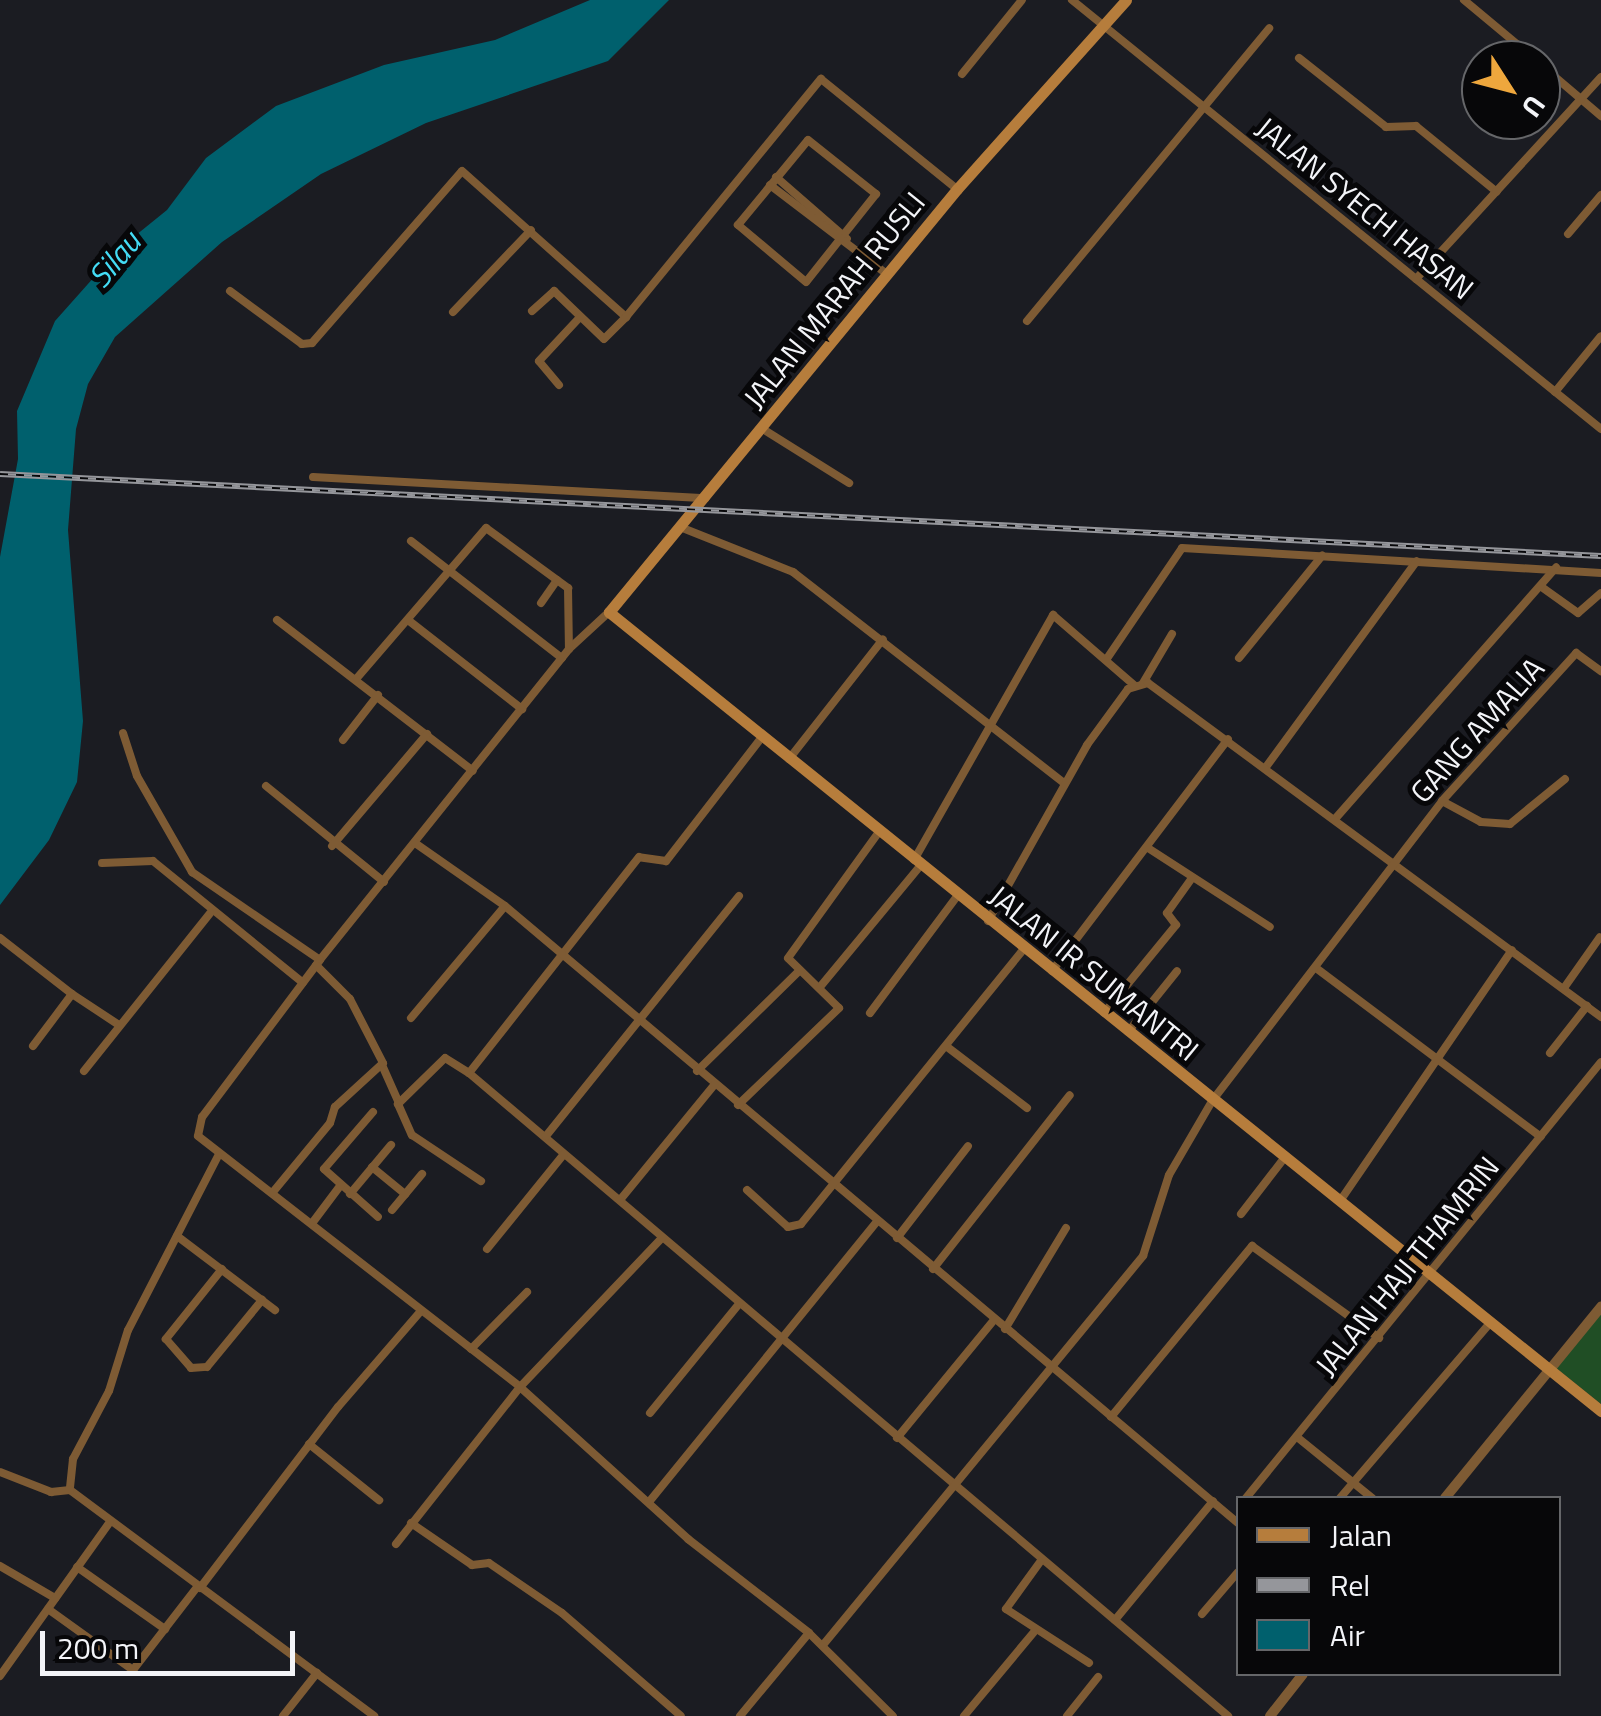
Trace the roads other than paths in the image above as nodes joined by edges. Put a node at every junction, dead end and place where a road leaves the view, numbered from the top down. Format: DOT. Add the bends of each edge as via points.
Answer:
graph roads {
  1 [pos="1022,0"];
  2 [pos="1072,0"];
  3 [pos="1126,0"];
  4 [pos="1464,0"];
  5 [pos="1100,22"];
  6 [pos="1269,28"];
  7 [pos="1512,40"];
  8 [pos="1299,58"];
  9 [pos="962,74"];
  10 [pos="1601,77"];
  11 [pos="1561,82"];
  12 [pos="1582,100"];
  13 [pos="1206,106"];
  14 [pos="1601,116"];
  15 [pos="776,177"];
  16 [pos="770,185"];
  17 [pos="957,189"];
  18 [pos="1497,192"];
  19 [pos="1601,195"];
  20 [pos="531,230"];
  21 [pos="1568,234"];
  22 [pos="844,241"];
  23 [pos="887,274"];
  24 [pos="1416,279"];
  25 [pos="230,291"];
  26 [pos="532,310"];
  27 [pos="452,312"];
  28 [pos="580,317"];
  29 [pos="626,317"];
  30 [pos="1027,321"];
  31 [pos="1601,336"];
  32 [pos="559,385"];
  33 [pos="1555,392"];
  34 [pos="762,428"];
  35 [pos="1601,430"];
  36 [pos="313,477"];
  37 [pos="849,483"];
  38 [pos="704,498"];
  39 [pos="680,527"];
  40 [pos="411,542"];
  41 [pos="1322,556"];
  42 [pos="1417,561"];
  43 [pos="1556,568"];
  44 [pos="450,570"];
  45 [pos="1601,573"];
  46 [pos="557,580"];
  47 [pos="1543,588"];
  48 [pos="1601,593"];
  49 [pos="540,603"];
  50 [pos="609,612"];
  51 [pos="277,620"];
  52 [pos="408,620"];
  53 [pos="1172,634"];
  54 [pos="883,639"];
  55 [pos="569,649"];
  56 [pos="562,658"];
  57 [pos="1239,658"];
  58 [pos="1106,660"];
  59 [pos="1601,672"];
  60 [pos="357,678"];
  61 [pos="1138,684"];
  62 [pos="378,695"];
  63 [pos="522,708"];
  64 [pos="993,725"];
  65 [pos="123,733"];
  66 [pos="427,734"];
  67 [pos="762,738"];
  68 [pos="1228,739"];
  69 [pos="342,740"];
  70 [pos="789,760"];
  71 [pos="1266,767"];
  72 [pos="474,771"];
  73 [pos="1565,778"];
  74 [pos="1063,782"];
  75 [pos="266,786"];
  76 [pos="1442,801"];
  77 [pos="1335,819"];
  78 [pos="879,832"];
  79 [pos="415,843"];
  80 [pos="332,846"];
  81 [pos="1148,848"];
  82 [pos="918,862"];
  83 [pos="102,863"];
  84 [pos="1393,863"];
  85 [pos="1192,878"];
  86 [pos="384,882"];
  87 [pos="958,895"];
  88 [pos="739,896"];
  89 [pos="505,906"];
  90 [pos="210,913"];
  91 [pos="988,921"];
  92 [pos="1270,928"];
  93 [pos="1600,937"];
  94 [pos="1,938"];
  95 [pos="1024,950"];
  96 [pos="1512,950"];
  97 [pos="563,957"];
  98 [pos="318,963"];
  99 [pos="1316,968"];
  100 [pos="799,970"];
  101 [pos="1052,971"];
  102 [pos="1177,971"];
  103 [pos="304,983"];
  104 [pos="820,987"];
  105 [pos="1564,988"];
  106 [pos="72,994"];
  107 [pos="1587,1006"];
  108 [pos="1104,1013"];
  109 [pos="870,1014"];
  110 [pos="1601,1016"];
  111 [pos="410,1018"];
  112 [pos="637,1022"];
  113 [pos="119,1025"];
  114 [pos="1128,1032"];
  115 [pos="34,1046"];
  116 [pos="946,1046"];
  117 [pos="1550,1054"];
  118 [pos="1438,1057"];
  119 [pos="1601,1062"];
  120 [pos="382,1065"];
  121 [pos="84,1070"];
  122 [pos="697,1071"];
  123 [pos="469,1073"];
  124 [pos="714,1084"];
  125 [pos="1070,1095"];
  126 [pos="398,1100"];
  127 [pos="1212,1101"];
  128 [pos="738,1105"];
  129 [pos="1027,1108"];
  130 [pos="373,1112"];
  131 [pos="546,1136"];
  132 [pos="1540,1137"];
  133 [pos="391,1146"];
  134 [pos="968,1146"];
  135 [pos="564,1154"];
  136 [pos="218,1156"];
  137 [pos="1285,1157"];
  138 [pos="372,1167"];
  139 [pos="422,1174"];
  140 [pos="481,1181"];
  141 [pos="340,1186"];
  142 [pos="835,1186"];
  143 [pos="747,1190"];
  144 [pos="272,1192"];
  145 [pos="350,1194"];
  146 [pos="405,1194"];
  147 [pos="620,1200"];
  148 [pos="1340,1201"];
  149 [pos="392,1210"];
  150 [pos="1241,1214"];
  151 [pos="378,1217"];
  152 [pos="877,1221"];
  153 [pos="312,1222"];
  154 [pos="1066,1228"];
  155 [pos="177,1236"];
  156 [pos="662,1238"];
  157 [pos="897,1238"];
  158 [pos="487,1249"];
  159 [pos="934,1268"];
  160 [pos="222,1270"];
  161 [pos="1430,1274"];
  162 [pos="527,1292"];
  163 [pos="262,1300"];
  164 [pos="739,1304"];
  165 [pos="1601,1307"];
  166 [pos="275,1310"];
  167 [pos="420,1312"];
  168 [pos="994,1320"];
  169 [pos="1491,1322"];
  170 [pos="1005,1329"];
  171 [pos="778,1336"];
  172 [pos="1379,1338"];
  173 [pos="471,1349"];
  174 [pos="1050,1368"];
  175 [pos="1550,1371"];
  176 [pos="520,1388"];
  177 [pos="1601,1411"];
  178 [pos="650,1413"];
  179 [pos="1111,1417"];
  180 [pos="1297,1436"];
  181 [pos="896,1438"];
  182 [pos="310,1444"];
  183 [pos="0,1472"];
  184 [pos="1354,1484"];
  185 [pos="954,1487"];
  186 [pos="70,1490"];
  187 [pos="1248,1496"];
  188 [pos="1342,1496"];
  189 [pos="1369,1496"];
  190 [pos="1447,1496"];
  191 [pos="379,1500"];
  192 [pos="1214,1501"];
  193 [pos="650,1502"];
  194 [pos="1235,1520"];
  195 [pos="110,1522"];
  196 [pos="412,1524"];
  197 [pos="396,1544"];
  198 [pos="1040,1562"];
  199 [pos="0,1566"];
  200 [pos="77,1567"];
  201 [pos="1236,1574"];
  202 [pos="199,1587"];
  203 [pos="56,1598"];
  204 [pos="48,1609"];
  205 [pos="1202,1614"];
  206 [pos="1114,1620"];
  207 [pos="165,1629"];
  208 [pos="1034,1632"];
  209 [pos="809,1633"];
  210 [pos="823,1645"];
  211 [pos="1089,1662"];
  212 [pos="317,1673"];
  213 [pos="0,1676"];
  214 [pos="1301,1676"];
  215 [pos="1098,1677"];
  216 [pos="882,1706"];
  217 [pos="283,1716"];
  218 [pos="374,1716"];
  219 [pos="682,1716"];
  220 [pos="740,1716"];
  221 [pos="874,1716"];
  222 [pos="893,1716"];
  223 [pos="964,1716"];
  224 [pos="1067,1716"];
  225 [pos="1228,1716"];
  226 [pos="1270,1716"];
  1 -- 9 [label="street"];
  2 -- 5 [label="street, JALAN SYECH HASAN"];
  3 -- 5 [label="main road, JALAN MARAH RUSLI"];
  4 -- 7 [label="street"];
  5 -- 13 [label="street, JALAN SYECH HASAN"];
  5 -- 17 [label="main road, JALAN MARAH RUSLI"];
  6 -- 13 [label="street"];
  8 -- 18 [label="street" via="1386,127 1416,126"];
  10 -- 12 [label="street"];
  11 -- 12 [label="street"];
  12 -- 14 [label="street"];
  12 -- 18 [label="street"];
  13 -- 24 [label="street, JALAN SYECH HASAN"];
  13 -- 30 [label="street"];
  15 -- 16 [label="street"];
  15 -- 22 [label="street"];
  15 -- 22 [label="street" via="807,140 875,192"];
  16 -- 22 [label="street"];
  16 -- 22 [label="street" via="739,227 806,282"];
  17 -- 23 [label="main road, JALAN MARAH RUSLI"];
  17 -- 29 [label="street" via="828,80 817,81"];
  18 -- 24 [label="street"];
  19 -- 21 [label="street"];
  20 -- 25 [label="street" via="462,170 312,343 302,344"];
  20 -- 27 [label="street"];
  20 -- 29 [label="street"];
  22 -- 23 [label="street"];
  23 -- 34 [label="main road, JALAN MARAH RUSLI"];
  24 -- 33 [label="street, JALAN SYECH HASAN"];
  26 -- 28 [label="street" via="554,291"];
  28 -- 29 [label="street" via="608,340"];
  28 -- 32 [label="street" via="539,361"];
  31 -- 33 [label="street"];
  33 -- 35 [label="street, JALAN SYECH HASAN"];
  34 -- 37 [label="street"];
  34 -- 38 [label="main road, JALAN MARAH RUSLI"];
  36 -- 38 [label="street"];
  38 -- 39 [label="main road, JALAN MARAH RUSLI"];
  39 -- 50 [label="main road, JALAN MARAH RUSLI"];
  39 -- 54 [label="street" via="793,572"];
  40 -- 44 [label="street"];
  41 -- 42 [label="street"];
  41 -- 57 [label="street"];
  41 -- 58 [label="street" via="1182,548"];
  42 -- 43 [label="street"];
  42 -- 71 [label="street"];
  43 -- 45 [label="street"];
  43 -- 47 [label="street"];
  44 -- 46 [label="street" via="490,528"];
  44 -- 52 [label="street"];
  44 -- 56 [label="street"];
  46 -- 49 [label="street"];
  46 -- 55 [label="street" via="569,592"];
  47 -- 48 [label="street" via="1578,614"];
  47 -- 77 [label="street" via="1505,622"];
  50 -- 55 [label="street"];
  50 -- 67 [label="main road, JALAN IR SUMANTRI"];
  51 -- 60 [label="street"];
  52 -- 60 [label="street"];
  52 -- 63 [label="street"];
  53 -- 61 [label="street"];
  54 -- 64 [label="street"];
  54 -- 70 [label="street"];
  55 -- 56 [label="street"];
  56 -- 63 [label="street"];
  58 -- 61 [label="street"];
  58 -- 64 [label="street" via="1052,615"];
  59 -- 76 [label="street, GANG AMALIA" via="1576,653"];
  60 -- 62 [label="street"];
  61 -- 68 [label="street"];
  61 -- 74 [label="street"];
  62 -- 66 [label="street"];
  62 -- 69 [label="street"];
  63 -- 72 [label="street"];
  64 -- 74 [label="street"];
  64 -- 82 [label="street"];
  65 -- 98 [label="street" via="137,776 192,872"];
  66 -- 72 [label="street"];
  66 -- 80 [label="street"];
  67 -- 70 [label="main road, JALAN IR SUMANTRI"];
  67 -- 97 [label="street" via="666,861 642,854"];
  68 -- 71 [label="street"];
  68 -- 81 [label="street"];
  70 -- 78 [label="main road, JALAN IR SUMANTRI"];
  71 -- 77 [label="street"];
  72 -- 79 [label="street"];
  73 -- 76 [label="street" via="1510,824 1481,822"];
  74 -- 91 [label="street"];
  75 -- 80 [label="street"];
  76 -- 84 [label="street, GANG AMALIA"];
  77 -- 84 [label="street"];
  78 -- 82 [label="main road, JALAN IR SUMANTRI"];
  78 -- 100 [label="street" via="788,958"];
  79 -- 86 [label="street"];
  79 -- 89 [label="street"];
  80 -- 86 [label="street"];
  81 -- 85 [label="street"];
  81 -- 101 [label="street"];
  82 -- 87 [label="main road, JALAN IR SUMANTRI"];
  82 -- 104 [label="street"];
  83 -- 90 [label="street" via="147,858"];
  84 -- 96 [label="street"];
  84 -- 99 [label="street, GANG AMALIA"];
  85 -- 92 [label="street"];
  85 -- 108 [label="street" via="1167,913 1176,925"];
  86 -- 98 [label="street"];
  87 -- 91 [label="main road, JALAN IR SUMANTRI"];
  87 -- 109 [label="street"];
  88 -- 112 [label="street"];
  89 -- 97 [label="street"];
  89 -- 111 [label="street"];
  90 -- 103 [label="street"];
  90 -- 113 [label="street"];
  91 -- 95 [label="main road, JALAN IR SUMANTRI"];
  93 -- 105 [label="street"];
  94 -- 106 [label="street"];
  95 -- 101 [label="main road, JALAN IR SUMANTRI"];
  95 -- 116 [label="street"];
  96 -- 105 [label="street"];
  96 -- 118 [label="street"];
  97 -- 112 [label="street"];
  97 -- 123 [label="street"];
  98 -- 103 [label="street"];
  98 -- 120 [label="street" via="350,998"];
  99 -- 118 [label="street"];
  99 -- 127 [label="street, GANG AMALIA"];
  100 -- 104 [label="street"];
  100 -- 122 [label="street"];
  101 -- 108 [label="main road, JALAN IR SUMANTRI"];
  102 -- 114 [label="street"];
  103 -- 136 [label="street" via="196,1127"];
  104 -- 128 [label="street" via="839,1008"];
  105 -- 107 [label="street"];
  106 -- 113 [label="street"];
  106 -- 115 [label="street"];
  107 -- 110 [label="street"];
  107 -- 117 [label="street"];
  108 -- 114 [label="main road, JALAN IR SUMANTRI"];
  112 -- 122 [label="street"];
  112 -- 131 [label="street"];
  113 -- 121 [label="street"];
  114 -- 127 [label="main road, JALAN IR SUMANTRI"];
  116 -- 129 [label="street"];
  116 -- 142 [label="street"];
  118 -- 132 [label="street"];
  118 -- 148 [label="street"];
  119 -- 132 [label="street, JALAN HAJI THAMRIN"];
  120 -- 126 [label="street"];
  120 -- 144 [label="street" via="335,1107 330,1123"];
  122 -- 124 [label="street"];
  123 -- 126 [label="street" via="445,1058"];
  123 -- 131 [label="street"];
  124 -- 128 [label="street"];
  124 -- 147 [label="street"];
  125 -- 159 [label="street"];
  126 -- 140 [label="street" via="412,1135"];
  127 -- 137 [label="main road, JALAN IR SUMANTRI"];
  127 -- 174 [label="street, GANG AMALIA" via="1169,1175 1143,1256"];
  128 -- 142 [label="street"];
  130 -- 141 [label="street" via="324,1170"];
  131 -- 135 [label="street"];
  132 -- 161 [label="street, JALAN HAJI THAMRIN"];
  133 -- 138 [label="street"];
  134 -- 157 [label="street"];
  135 -- 147 [label="street"];
  135 -- 158 [label="street"];
  136 -- 144 [label="street"];
  136 -- 155 [label="street"];
  137 -- 148 [label="main road, JALAN IR SUMANTRI"];
  137 -- 150 [label="street"];
  138 -- 145 [label="street"];
  138 -- 146 [label="street"];
  139 -- 146 [label="street"];
  141 -- 145 [label="street"];
  141 -- 153 [label="street"];
  142 -- 143 [label="street" via="794,1229"];
  142 -- 152 [label="street"];
  144 -- 153 [label="street"];
  145 -- 151 [label="street"];
  146 -- 149 [label="street"];
  147 -- 156 [label="street"];
  148 -- 161 [label="main road, JALAN IR SUMANTRI"];
  152 -- 157 [label="street"];
  152 -- 171 [label="street"];
  153 -- 167 [label="street"];
  154 -- 170 [label="street"];
  155 -- 160 [label="street"];
  155 -- 186 [label="street" via="75,1455"];
  156 -- 164 [label="street"];
  156 -- 176 [label="street"];
  157 -- 159 [label="street"];
  159 -- 168 [label="street"];
  160 -- 163 [label="street"];
  160 -- 163 [label="street" via="166,1340 185,1363 197,1371 207,1367"];
  161 -- 169 [label="main road, JALAN IR SUMANTRI"];
  161 -- 172 [label="street, JALAN HAJI THAMRIN"];
  162 -- 173 [label="street"];
  163 -- 166 [label="street"];
  164 -- 171 [label="street"];
  164 -- 178 [label="street"];
  165 -- 175 [label="street"];
  167 -- 173 [label="street"];
  167 -- 182 [label="street"];
  168 -- 170 [label="street"];
  168 -- 181 [label="street"];
  169 -- 175 [label="main road, JALAN IR SUMANTRI"];
  169 -- 184 [label="street"];
  170 -- 174 [label="street"];
  171 -- 181 [label="street"];
  171 -- 193 [label="street"];
  172 -- 179 [label="street" via="1252,1246"];
  172 -- 180 [label="street, JALAN HAJI THAMRIN"];
  173 -- 176 [label="street"];
  174 -- 179 [label="street"];
  174 -- 185 [label="street, GANG AMALIA"];
  175 -- 177 [label="main road, JALAN IR SUMANTRI"];
  175 -- 190 [label="street"];
  176 -- 193 [label="street"];
  176 -- 196 [label="street"];
  179 -- 192 [label="street"];
  180 -- 184 [label="street"];
  180 -- 187 [label="street, JALAN HAJI THAMRIN"];
  181 -- 185 [label="street"];
  182 -- 191 [label="street"];
  182 -- 202 [label="street"];
  183 -- 186 [label="street" via="51,1492"];
  184 -- 188 [label="street"];
  184 -- 189 [label="street"];
  185 -- 198 [label="street"];
  185 -- 210 [label="street, GANG AMALIA"];
  186 -- 195 [label="street"];
  192 -- 194 [label="street"];
  192 -- 206 [label="street"];
  193 -- 209 [label="street"];
  195 -- 200 [label="street"];
  195 -- 202 [label="street"];
  196 -- 197 [label="street"];
  196 -- 219 [label="street" via="470,1564 489,1563 562,1614"];
  198 -- 206 [label="street"];
  198 -- 208 [label="street" via="1006,1607"];
  199 -- 203 [label="street"];
  200 -- 203 [label="street"];
  200 -- 207 [label="street"];
  201 -- 205 [label="street"];
  202 -- 207 [label="street"];
  202 -- 212 [label="street"];
  203 -- 204 [label="street"];
  204 -- 207 [label="street" via="133,1670"];
  204 -- 213 [label="street"];
  206 -- 225 [label="street"];
  208 -- 211 [label="street"];
  208 -- 223 [label="street"];
  209 -- 210 [label="street"];
  209 -- 220 [label="street"];
  210 -- 216 [label="street"];
  212 -- 217 [label="street"];
  212 -- 218 [label="street"];
  214 -- 226 [label="street"];
  215 -- 224 [label="street"];
  216 -- 221 [label="street"];
  216 -- 222 [label="street"];
}
